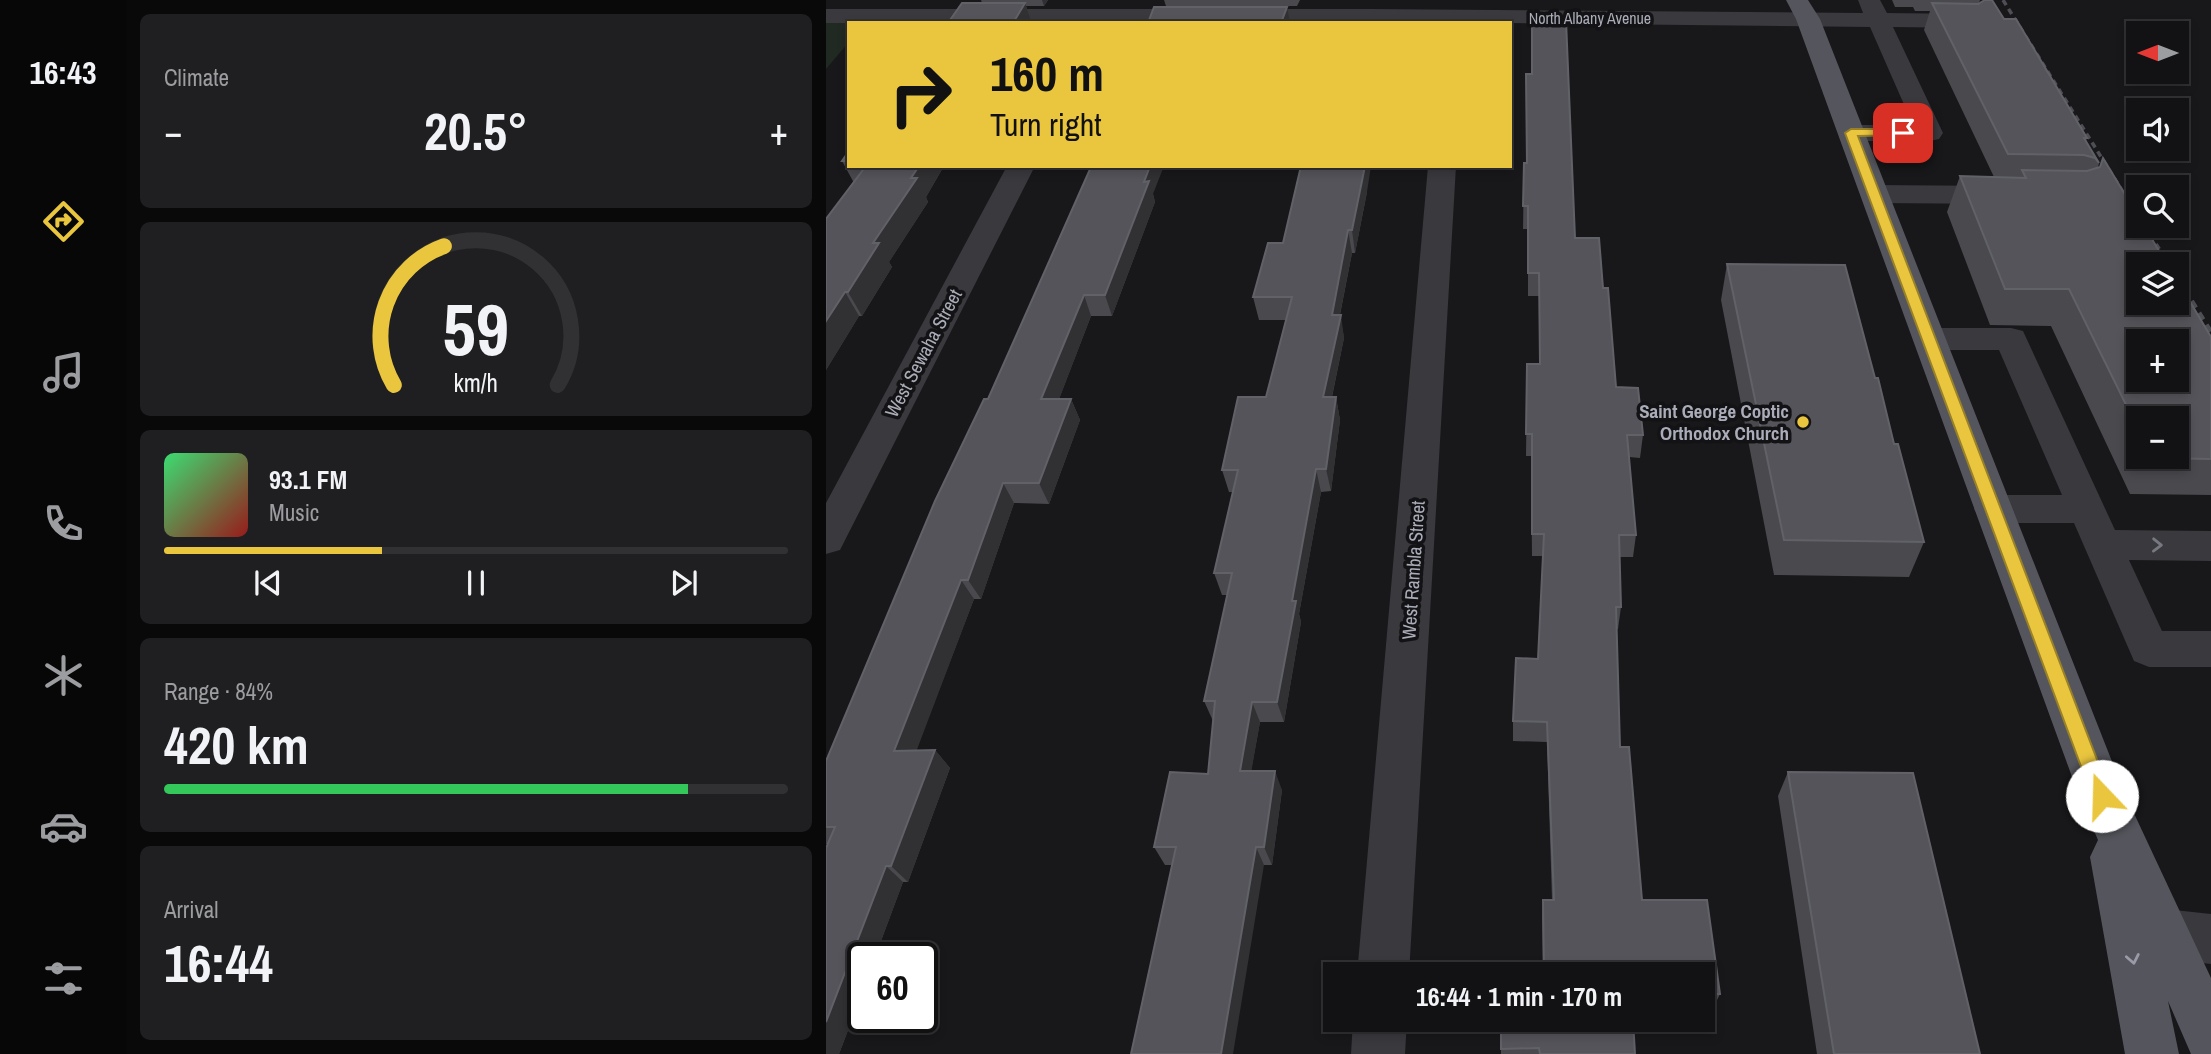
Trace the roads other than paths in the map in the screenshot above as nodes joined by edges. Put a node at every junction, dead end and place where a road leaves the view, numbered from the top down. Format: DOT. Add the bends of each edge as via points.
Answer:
graph roads {
  1 [pos="1375,8"];
  2 [pos="1802,10"];
  3 [pos="1874,10"];
  4 [pos="826,16"];
  5 [pos="1098,20"];
  6 [pos="1453,20"];
  7 [pos="1969,21"];
  8 [pos="1851,133"];
  9 [pos="1930,133"];
  10 [pos="1942,159"];
  11 [pos="1020,168"];
  12 [pos="1442,168"];
  13 [pos="1874,194"];
  14 [pos="2032,195"];
  15 [pos="1929,339"];
  16 [pos="1993,509"];
  17 [pos="2087,509"];
  18 [pos="826,539"];
  19 [pos="2103,545"];
  20 [pos="2211,546"];
  21 [pos="2211,649"];
  22 [pos="2102,796"];
  23 [pos="2188,936"];
  24 [pos="1384,962"];
  25 [pos="1379,1032"];
  26 [pos="2211,1037"];
  27 [pos="1378,1054"];
  28 [pos="2152,1054"];
  1 -- 5 [label="street, North Albany Avenue"];
  1 -- 6 [label="street, North Albany Avenue"];
  2 -- 3 [label="street, North Albany Avenue"];
  2 -- 6 [label="street, North Albany Avenue"];
  2 -- 8 [label="main road"];
  3 -- 7 [label="street, North Albany Avenue"];
  3 -- 9 [label="street"];
  4 -- 5 [label="street, North Albany Avenue"];
  8 -- 9 [label="street"];
  8 -- 13 [label="main road"];
  9 -- 10 [label="street"];
  11 -- 18 [label="street, West Sewaha Street"];
  12 -- 24 [label="street, West Rambla Street"];
  13 -- 14 [label="street"];
  13 -- 15 [label="main road"];
  15 -- 16 [label="main road"];
  15 -- 17 [label="street" via="2011,339"];
  16 -- 17 [label="street"];
  16 -- 22 [label="main road"];
  17 -- 19 [label="street"];
  19 -- 20 [label="street, one-way"];
  19 -- 21 [label="street" via="2149,649"];
  22 -- 23 [label="main road"];
  22 -- 28 [label="main road, one-way"];
  23 -- 26 [label="main road"];
  25 -- 27 [label="street"];
}
